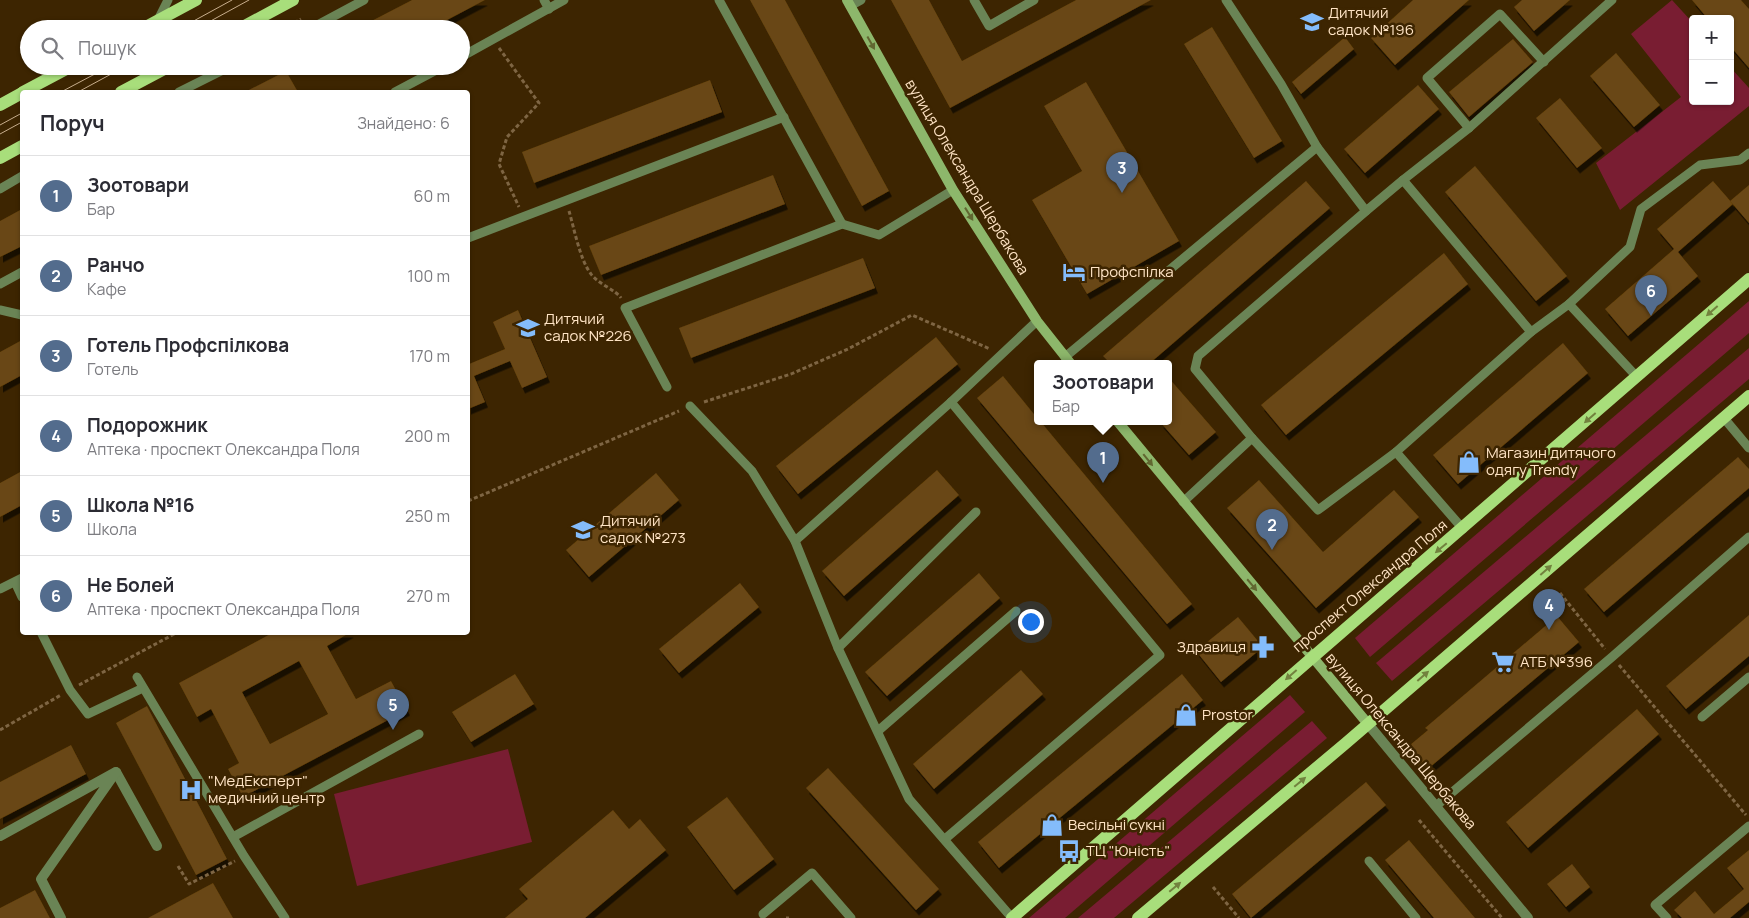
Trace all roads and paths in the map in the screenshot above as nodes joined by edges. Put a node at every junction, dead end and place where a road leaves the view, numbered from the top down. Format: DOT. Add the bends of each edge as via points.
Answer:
graph roads {
  1 [pos="168,0"];
  2 [pos="196,0"];
  3 [pos="294,0"];
  4 [pos="364,0"];
  5 [pos="544,0"];
  6 [pos="564,0"];
  7 [pos="718,0"];
  8 [pos="861,0"];
  9 [pos="974,0"];
  10 [pos="1034,0"];
  11 [pos="1226,0"];
  12 [pos="1612,0"];
  13 [pos="849,3"];
  14 [pos="549,9"];
  15 [pos="158,20"];
  16 [pos="159,20"];
  17 [pos="256,20"];
  18 [pos="327,20"];
  19 [pos="494,40"];
  20 [pos="470,52"];
  21 [pos="1544,62"];
  22 [pos="56,75"];
  23 [pos="153,75"];
  24 [pos="213,75"];
  25 [pos="427,75"];
  26 [pos="28,90"];
  27 [pos="125,90"];
  28 [pos="183,90"];
  29 [pos="399,90"];
  30 [pos="20,95"];
  31 [pos="0,105"];
  32 [pos="784,117"];
  33 [pos="1469,128"];
  34 [pos="20,147"];
  35 [pos="1317,147"];
  36 [pos="1749,153"];
  37 [pos="0,158"];
  38 [pos="20,177"];
  39 [pos="1403,180"];
  40 [pos="0,188"];
  41 [pos="953,190"];
  42 [pos="566,200"];
  43 [pos="1366,211"];
  44 [pos="523,216"];
  45 [pos="842,224"];
  46 [pos="470,237"];
  47 [pos="20,273"];
  48 [pos="1749,279"];
  49 [pos="0,284"];
  50 [pos="1569,304"];
  51 [pos="625,308"];
  52 [pos="0,310"];
  53 [pos="20,315"];
  54 [pos="1037,321"];
  55 [pos="1530,332"];
  56 [pos="1002,354"];
  57 [pos="1067,360"];
  58 [pos="1069,360"];
  59 [pos="1637,377"];
  60 [pos="667,386"];
  61 [pos="1749,396"];
  62 [pos="951,402"];
  63 [pos="690,406"];
  64 [pos="1724,417"];
  65 [pos="1120,425"];
  66 [pos="1252,438"];
  67 [pos="1749,448"];
  68 [pos="1396,452"];
  69 [pos="470,500"];
  70 [pos="1183,502"];
  71 [pos="976,512"];
  72 [pos="1463,529"];
  73 [pos="1749,537"];
  74 [pos="795,541"];
  75 [pos="19,580"];
  76 [pos="0,589"];
  77 [pos="1560,593"];
  78 [pos="1016,611"];
  79 [pos="42,635"];
  80 [pos="172,635"];
  81 [pos="838,648"];
  82 [pos="1311,657"];
  83 [pos="1612,657"];
  84 [pos="136,676"];
  85 [pos="1749,677"];
  86 [pos="143,688"];
  87 [pos="70,690"];
  88 [pos="55,698"];
  89 [pos="1702,717"];
  90 [pos="1368,724"];
  91 [pos="0,730"];
  92 [pos="878,731"];
  93 [pos="418,734"];
  94 [pos="116,772"];
  95 [pos="1436,806"];
  96 [pos="1749,819"];
  97 [pos="1419,820"];
  98 [pos="1749,826"];
  99 [pos="0,836"];
  100 [pos="233,837"];
  101 [pos="945,839"];
  102 [pos="157,846"];
  103 [pos="244,856"];
  104 [pos="1369,861"];
  105 [pos="178,866"];
  106 [pos="1213,887"];
  107 [pos="763,914"];
  108 [pos="61,918"];
  109 [pos="285,918"];
  110 [pos="851,918"];
  111 [pos="1012,918"];
  112 [pos="1138,918"];
  113 [pos="1239,918"];
  114 [pos="1416,918"];
  115 [pos="1502,918"];
  116 [pos="1528,918"];
  117 [pos="1667,918"];
  1 -- 15 [label="lane"];
  2 -- 16 [label="main road"];
  3 -- 17 [label="main road"];
  4 -- 18 [label="lane"];
  5 -- 14 [label="lane"];
  6 -- 14 [label="lane"];
  7 -- 32 [label="lane"];
  8 -- 13 [label="lane"];
  9 -- 10 [label="lane" via="988,26"];
  11 -- 35 [label="lane" via="1281,84"];
  12 -- 21 [label="lane"];
  13 -- 41 [label="street, вулиця Олександра Щербакова, one-way"];
  14 -- 19 [label="lane"];
  19 -- 20 [label="lane"];
  19 -- 44 [label="path" via="539,103 507,138 500,164"];
  21 -- 33 [label="lane"];
  21 -- 33 [label="lane" via="1500,14 1434,71 1427,78"];
  22 -- 26 [label="main road"];
  23 -- 27 [label="main road"];
  24 -- 28 [label="lane"];
  25 -- 29 [label="lane"];
  30 -- 31 [label="main road"];
  32 -- 42 [label="lane"];
  32 -- 45 [label="lane"];
  33 -- 39 [label="lane"];
  34 -- 37 [label="main road"];
  35 -- 43 [label="lane"];
  35 -- 58 [label="lane"];
  36 -- 50 [label="lane" via="1740,160 1700,165 1641,209 1630,247"];
  38 -- 40 [label="lane"];
  39 -- 43 [label="lane"];
  39 -- 55 [label="lane"];
  41 -- 45 [label="lane" via="880,236"];
  41 -- 54 [label="street, вулиця Олександра Щербакова, one-way"];
  42 -- 44 [label="lane"];
  42 -- 51 [label="path" via="589,272 619,295"];
  43 -- 66 [label="lane" via="1198,356 1195,369"];
  44 -- 46 [label="lane"];
  45 -- 51 [label="lane"];
  47 -- 49 [label="lane"];
  48 -- 59 [label="main road, проспект Олександра Поля, one-way"];
  50 -- 55 [label="lane"];
  50 -- 59 [label="lane"];
  51 -- 60 [label="lane"];
  52 -- 53 [label="lane"];
  54 -- 56 [label="lane"];
  54 -- 57 [label="street, вулиця Олександра Щербакова"];
  55 -- 68 [label="lane"];
  56 -- 62 [label="lane"];
  56 -- 63 [label="path" via="912,315 848,349 790,374"];
  59 -- 72 [label="main road, проспект Олександра Поля, one-way"];
  61 -- 64 [label="main road"];
  62 -- 74 [label="lane"];
  62 -- 101 [label="lane" via="1160,655"];
  63 -- 69 [label="path"];
  63 -- 74 [label="lane" via="752,471"];
  64 -- 67 [label="lane"];
  90 -- 64 [label="main road, one-way"];
  65 -- 70 [label="street, вулиця Олександра Щербакова, one-way"];
  66 -- 68 [label="lane" via="1318,510"];
  66 -- 70 [label="lane"];
  68 -- 72 [label="lane"];
  70 -- 82 [label="street, вулиця Олександра Щербакова, one-way"];
  71 -- 81 [label="lane"];
  72 -- 82 [label="main road, проспект Олександра Поля, one-way"];
  73 -- 83 [label="lane"];
  74 -- 81 [label="lane"];
  75 -- 76 [label="lane"];
  77 -- 83 [label="path"];
  78 -- 92 [label="lane"];
  79 -- 87 [label="lane"];
  80 -- 87 [label="path"];
  81 -- 92 [label="lane"];
  82 -- 90 [label="street, вулиця Олександра Щербакова"];
  82 -- 111 [label="main road, проспект Олександра Поля, one-way"];
  83 -- 95 [label="lane"];
  83 -- 96 [label="path"];
  84 -- 86 [label="lane"];
  85 -- 89 [label="lane"];
  86 -- 87 [label="lane" via="88,714"];
  86 -- 100 [label="lane"];
  88 -- 91 [label="path"];
  90 -- 95 [label="street, вулиця Олександра Щербакова"];
  112 -- 90 [label="main road, one-way"];
  92 -- 101 [label="lane" via="909,799"];
  93 -- 100 [label="lane"];
  94 -- 99 [label="street"];
  94 -- 102 [label="street"];
  94 -- 108 [label="street" via="41,879"];
  95 -- 116 [label="street, вулиця Олександра Щербакова"];
  97 -- 115 [label="path"];
  98 -- 117 [label="lane" via="1656,905"];
  100 -- 103 [label="lane"];
  101 -- 111 [label="lane"];
  103 -- 105 [label="path" via="189,884"];
  103 -- 109 [label="lane"];
  104 -- 114 [label="lane"];
  106 -- 113 [label="path"];
  107 -- 110 [label="lane" via="812,873"];
}
